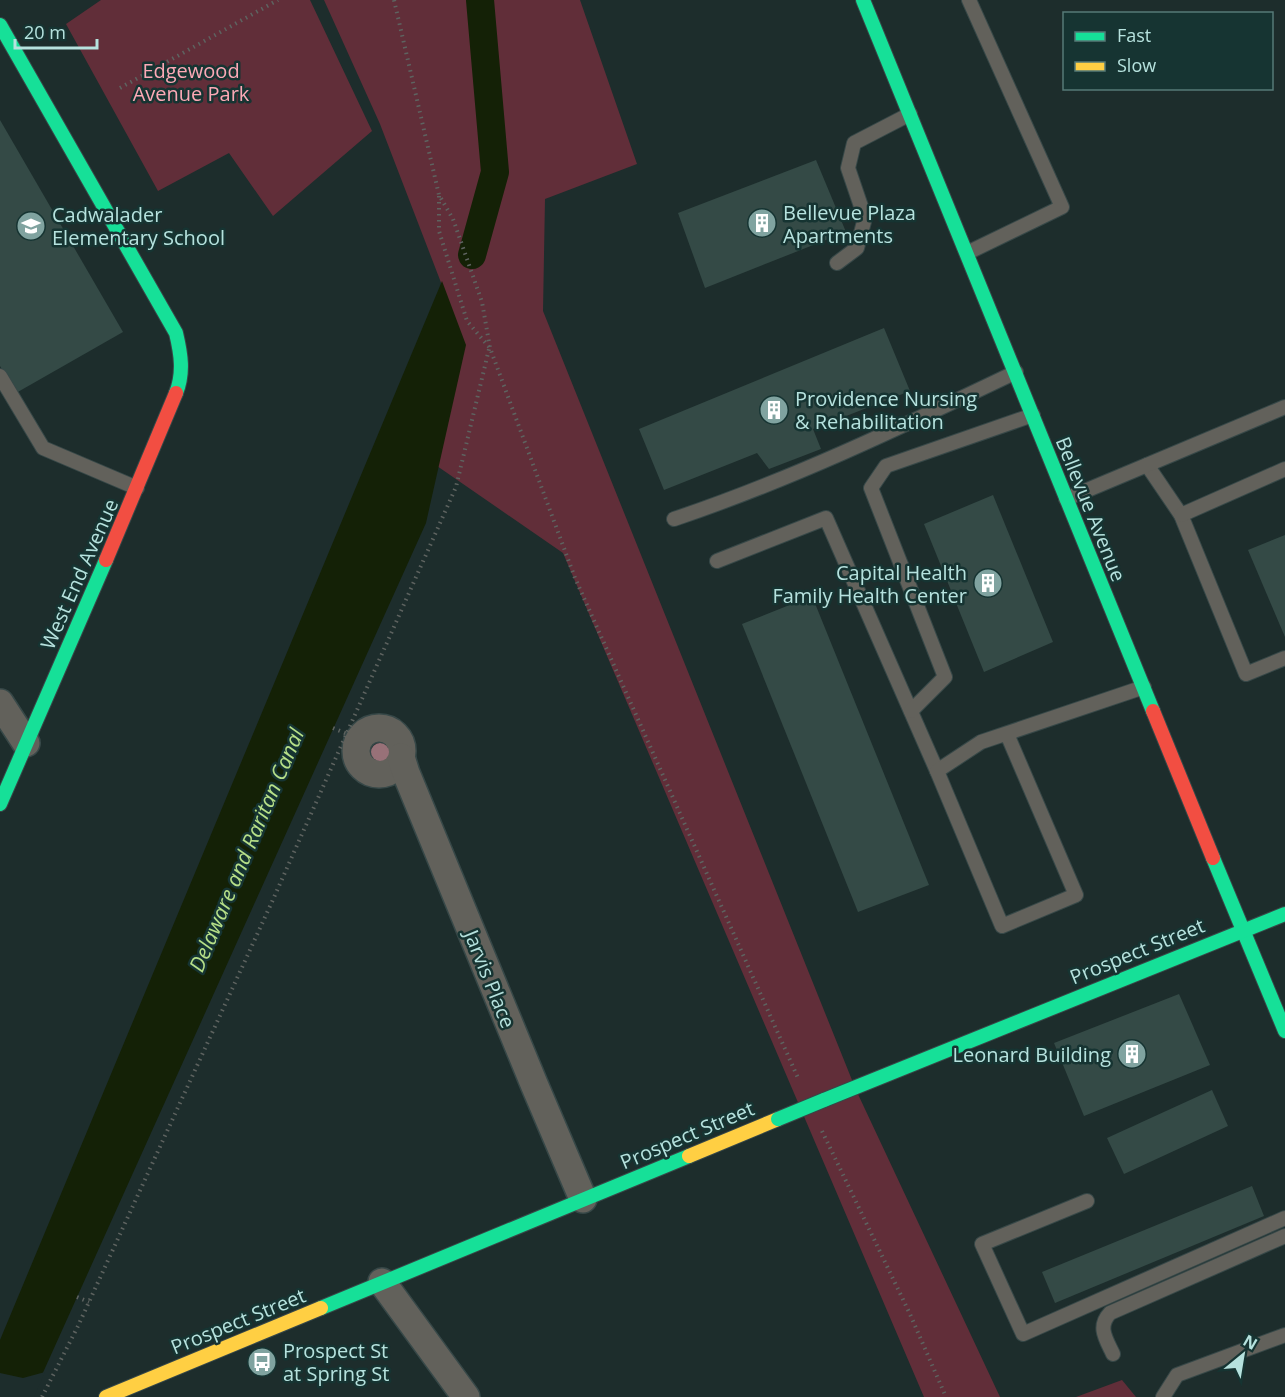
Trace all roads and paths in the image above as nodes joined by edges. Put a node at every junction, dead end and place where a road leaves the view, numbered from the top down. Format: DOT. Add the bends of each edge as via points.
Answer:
graph roads {
  1 [pos="278,0"];
  2 [pos="393,0"];
  3 [pos="863,0"];
  4 [pos="969,0"];
  5 [pos="0,25"];
  6 [pos="120,88"];
  7 [pos="910,114"];
  8 [pos="439,195"];
  9 [pos="967,253"];
  10 [pos="837,263"];
  11 [pos="490,348"];
  12 [pos="1016,372"];
  13 [pos="0,376"];
  14 [pos="1285,406"];
  15 [pos="1033,414"];
  16 [pos="1147,465"];
  17 [pos="1285,469"];
  18 [pos="137,488"];
  19 [pos="1066,499"];
  20 [pos="1181,515"];
  21 [pos="674,519"];
  22 [pos="717,561"];
  23 [pos="1285,658"];
  24 [pos="1144,687"];
  25 [pos="0,703"];
  26 [pos="911,711"];
  27 [pos="333,728"];
  28 [pos="1007,734"];
  29 [pos="352,736"];
  30 [pos="26,743"];
  31 [pos="937,771"];
  32 [pos="0,804"];
  33 [pos="1285,914"];
  34 [pos="1242,930"];
  35 [pos="1285,1031"];
  36 [pos="798,1080"];
  37 [pos="819,1123"];
  38 [pos="583,1199"];
  39 [pos="1087,1201"];
  40 [pos="1285,1218"];
  41 [pos="1285,1236"];
  42 [pos="382,1282"];
  43 [pos="77,1297"];
  44 [pos="89,1302"];
  45 [pos="1285,1335"];
  46 [pos="1113,1354"];
  47 [pos="42,1397"];
  48 [pos="106,1397"];
  49 [pos="466,1397"];
  50 [pos="946,1397"];
  51 [pos="1163,1397"];
  1 -- 6 [label="path"];
  2 -- 8 [label="path"];
  3 -- 7 [label="street, Bellevue Avenue"];
  4 -- 9 [label="lane" via="1062,207"];
  5 -- 18 [label="street, West End Avenue" via="176,333 182,356 180,383"];
  7 -- 9 [label="street, Bellevue Avenue"];
  7 -- 10 [label="lane" via="854,142 848,168 865,218 857,248"];
  8 -- 11 [label="path" via="453,219 482,302"];
  8 -- 11 [label="path" via="439,231 467,321"];
  9 -- 12 [label="street, Bellevue Avenue"];
  11 -- 29 [label="path" via="456,487"];
  11 -- 36 [label="path" via="575,578"];
  12 -- 15 [label="street, Bellevue Avenue"];
  12 -- 21 [label="lane" via="868,443 726,502"];
  13 -- 18 [label="lane" via="43,448"];
  14 -- 16 [label="lane"];
  15 -- 19 [label="street, Bellevue Avenue"];
  15 -- 26 [label="lane" via="886,466 871,488 945,678"];
  16 -- 19 [label="lane"];
  16 -- 20 [label="lane"];
  17 -- 20 [label="lane"];
  18 -- 30 [label="street, West End Avenue"];
  19 -- 24 [label="street, Bellevue Avenue"];
  20 -- 23 [label="lane" via="1246,674"];
  22 -- 26 [label="lane" via="826,518"];
  24 -- 28 [label="lane"];
  24 -- 34 [label="street, Bellevue Avenue"];
  25 -- 30 [label="street"];
  26 -- 31 [label="lane"];
  27 -- 29 [label="path"];
  28 -- 31 [label="lane" via="981,742"];
  28 -- 31 [label="lane" via="1076,895 1002,926"];
  29 -- 38 [label="street, Jarvis Place" via="356,757 366,772 391,772 402,757"];
  29 -- 44 [label="path"];
  30 -- 32 [label="street, West End Avenue"];
  33 -- 34 [label="street, Prospect Street"];
  34 -- 35 [label="street, Bellevue Avenue"];
  34 -- 38 [label="street, Prospect Street, bridge"];
  37 -- 50 [label="path"];
  38 -- 42 [label="street, Prospect Street"];
  39 -- 40 [label="lane" via="982,1244 1023,1334"];
  41 -- 46 [label="lane" via="1110,1313 1102,1330"];
  42 -- 48 [label="street, Prospect Street"];
  42 -- 49 [label="street"];
  43 -- 44 [label="path"];
  44 -- 47 [label="path"];
  45 -- 51 [label="lane" via="1177,1375"];
}
